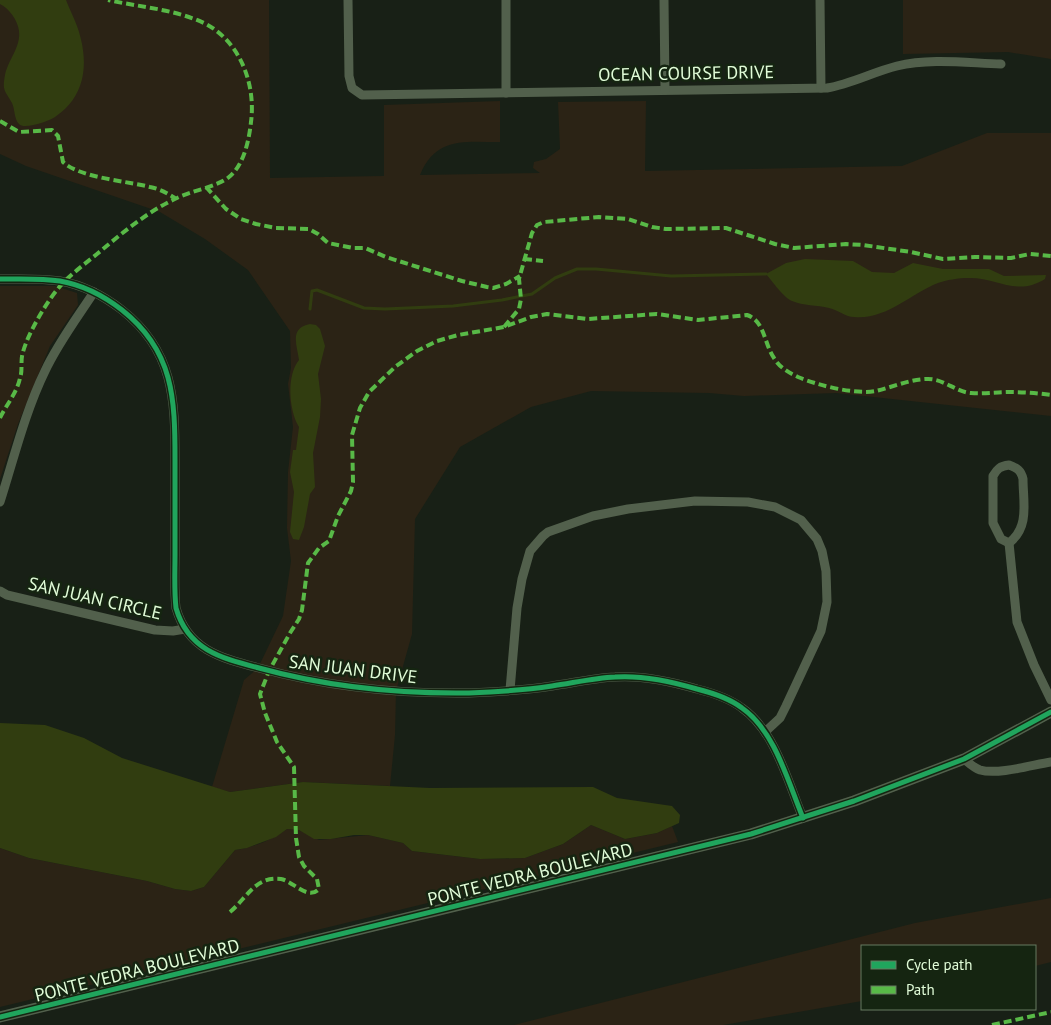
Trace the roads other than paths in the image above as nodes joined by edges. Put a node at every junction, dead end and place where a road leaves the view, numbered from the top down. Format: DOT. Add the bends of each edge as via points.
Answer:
graph roads {
  1 [pos="348,0"];
  2 [pos="506,0"];
  3 [pos="664,0"];
  4 [pos="820,0"];
  5 [pos="1000,64"];
  6 [pos="821,88"];
  7 [pos="665,90"];
  8 [pos="506,92"];
  9 [pos="0,278"];
  10 [pos="94,292"];
  11 [pos="0,502"];
  12 [pos="1009,543"];
  13 [pos="0,591"];
  14 [pos="185,628"];
  15 [pos="510,690"];
  16 [pos="1051,700"];
  17 [pos="1051,712"];
  18 [pos="766,731"];
  19 [pos="964,759"];
  20 [pos="1051,762"];
  21 [pos="803,818"];
  22 [pos="0,1017"];
  1 -- 8 [label="street, OCEAN COURSE DRIVE" via="349,76 352,88 362,95"];
  2 -- 8 [label="street"];
  3 -- 7 [label="street"];
  4 -- 6 [label="street"];
  5 -- 6 [label="street, OCEAN COURSE DRIVE" via="927,62 904,65"];
  6 -- 7 [label="street, OCEAN COURSE DRIVE"];
  7 -- 8 [label="street, OCEAN COURSE DRIVE"];
  9 -- 10 [label="street, SAN JUAN DRIVE" via="54,280"];
  10 -- 11 [label="street" via="45,369"];
  10 -- 14 [label="street, SAN JUAN DRIVE" via="141,327 157,351 168,377 175,414 175,600"];
  12 -- 12 [label="street" via="1000,539 993,523 993,476 996,470 1009,465 1022,473 1024,524"];
  12 -- 16 [label="street" via="1017,622"];
  13 -- 14 [label="street, SAN JUAN CIRCLE" via="155,630"];
  14 -- 15 [label="street, SAN JUAN DRIVE" via="195,641 215,654 286,675 362,688 427,693"];
  15 -- 18 [label="street, SAN JUAN DRIVE" via="615,677 656,679 729,700 753,716"];
  15 -- 18 [label="street" via="522,579 530,551 548,532 593,516 628,509 695,501 748,502 775,507 801,520 817,539 826,571 827,602 821,631 780,718"];
  17 -- 19 [label="street, PONTE VEDRA BOULEVARD"];
  18 -- 21 [label="street, SAN JUAN DRIVE"];
  19 -- 20 [label="street" via="980,770 999,771"];
  19 -- 21 [label="street, PONTE VEDRA BOULEVARD" via="854,802"];
  21 -- 22 [label="street, PONTE VEDRA BOULEVARD" via="623,866"];
}
